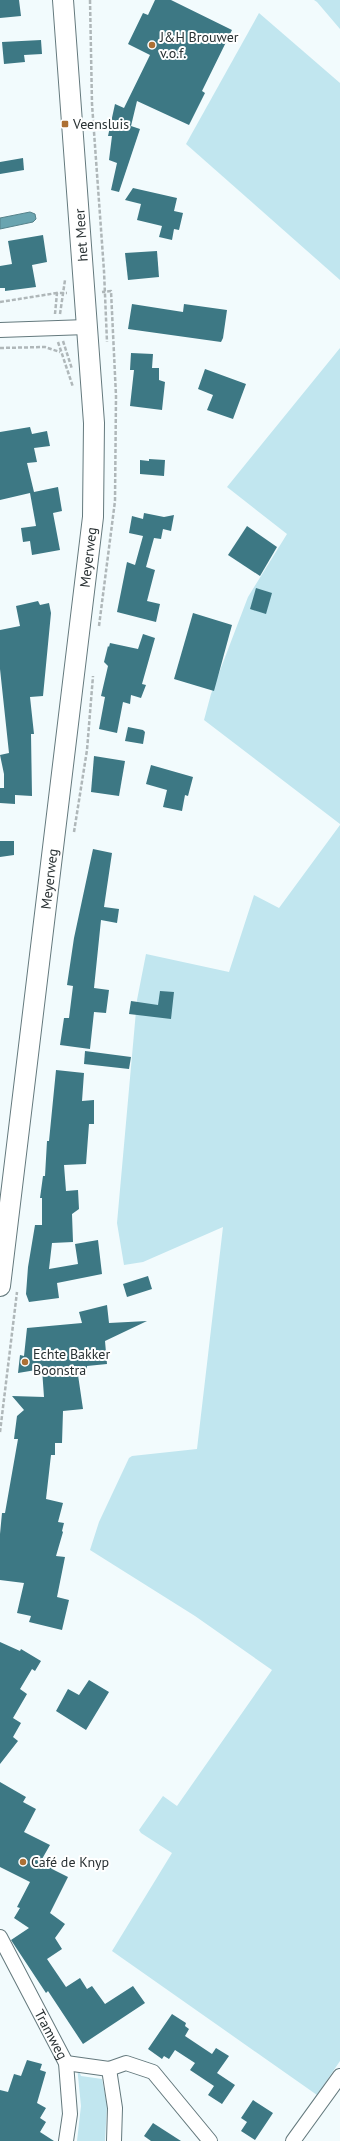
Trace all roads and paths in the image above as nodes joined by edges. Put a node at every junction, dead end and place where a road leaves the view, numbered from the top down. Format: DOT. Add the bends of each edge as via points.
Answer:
graph roads {
  1 [pos="63,0"];
  2 [pos="90,0"];
  3 [pos="57,293"];
  4 [pos="62,293"];
  5 [pos="0,302"];
  6 [pos="87,327"];
  7 [pos="61,328"];
  8 [pos="0,330"];
  9 [pos="107,334"];
  10 [pos="0,348"];
  11 [pos="75,394"];
  12 [pos="94,471"];
  13 [pos="0,1286"];
  14 [pos="0,1937"];
  15 [pos="66,2063"];
  16 [pos="109,2069"];
  17 [pos="340,2076"];
  18 [pos="66,2141"];
  19 [pos="114,2141"];
  20 [pos="210,2141"];
  21 [pos="293,2141"];
  1 -- 6 [label="main road, het Meer"];
  2 -- 9 [label="path, het Meer" via="92,104"];
  3 -- 5 [label="path"];
  4 -- 7 [label="path"];
  6 -- 7 [label="street"];
  6 -- 12 [label="main road, het Meer" via="94,423"];
  7 -- 8 [label="street"];
  10 -- 11 [label="path" via="45,347 60,352"];
  12 -- 13 [label="main road, Meyerweg" via="90,553"];
  14 -- 15 [label="street, Tramweg"];
  15 -- 16 [label="street"];
  15 -- 18 [label="street, Tramweg" via="70,2114"];
  16 -- 19 [label="street" via="115,2108"];
  16 -- 20 [label="street" via="126,2063 153,2072"];
  17 -- 21 [label="street"];
}
